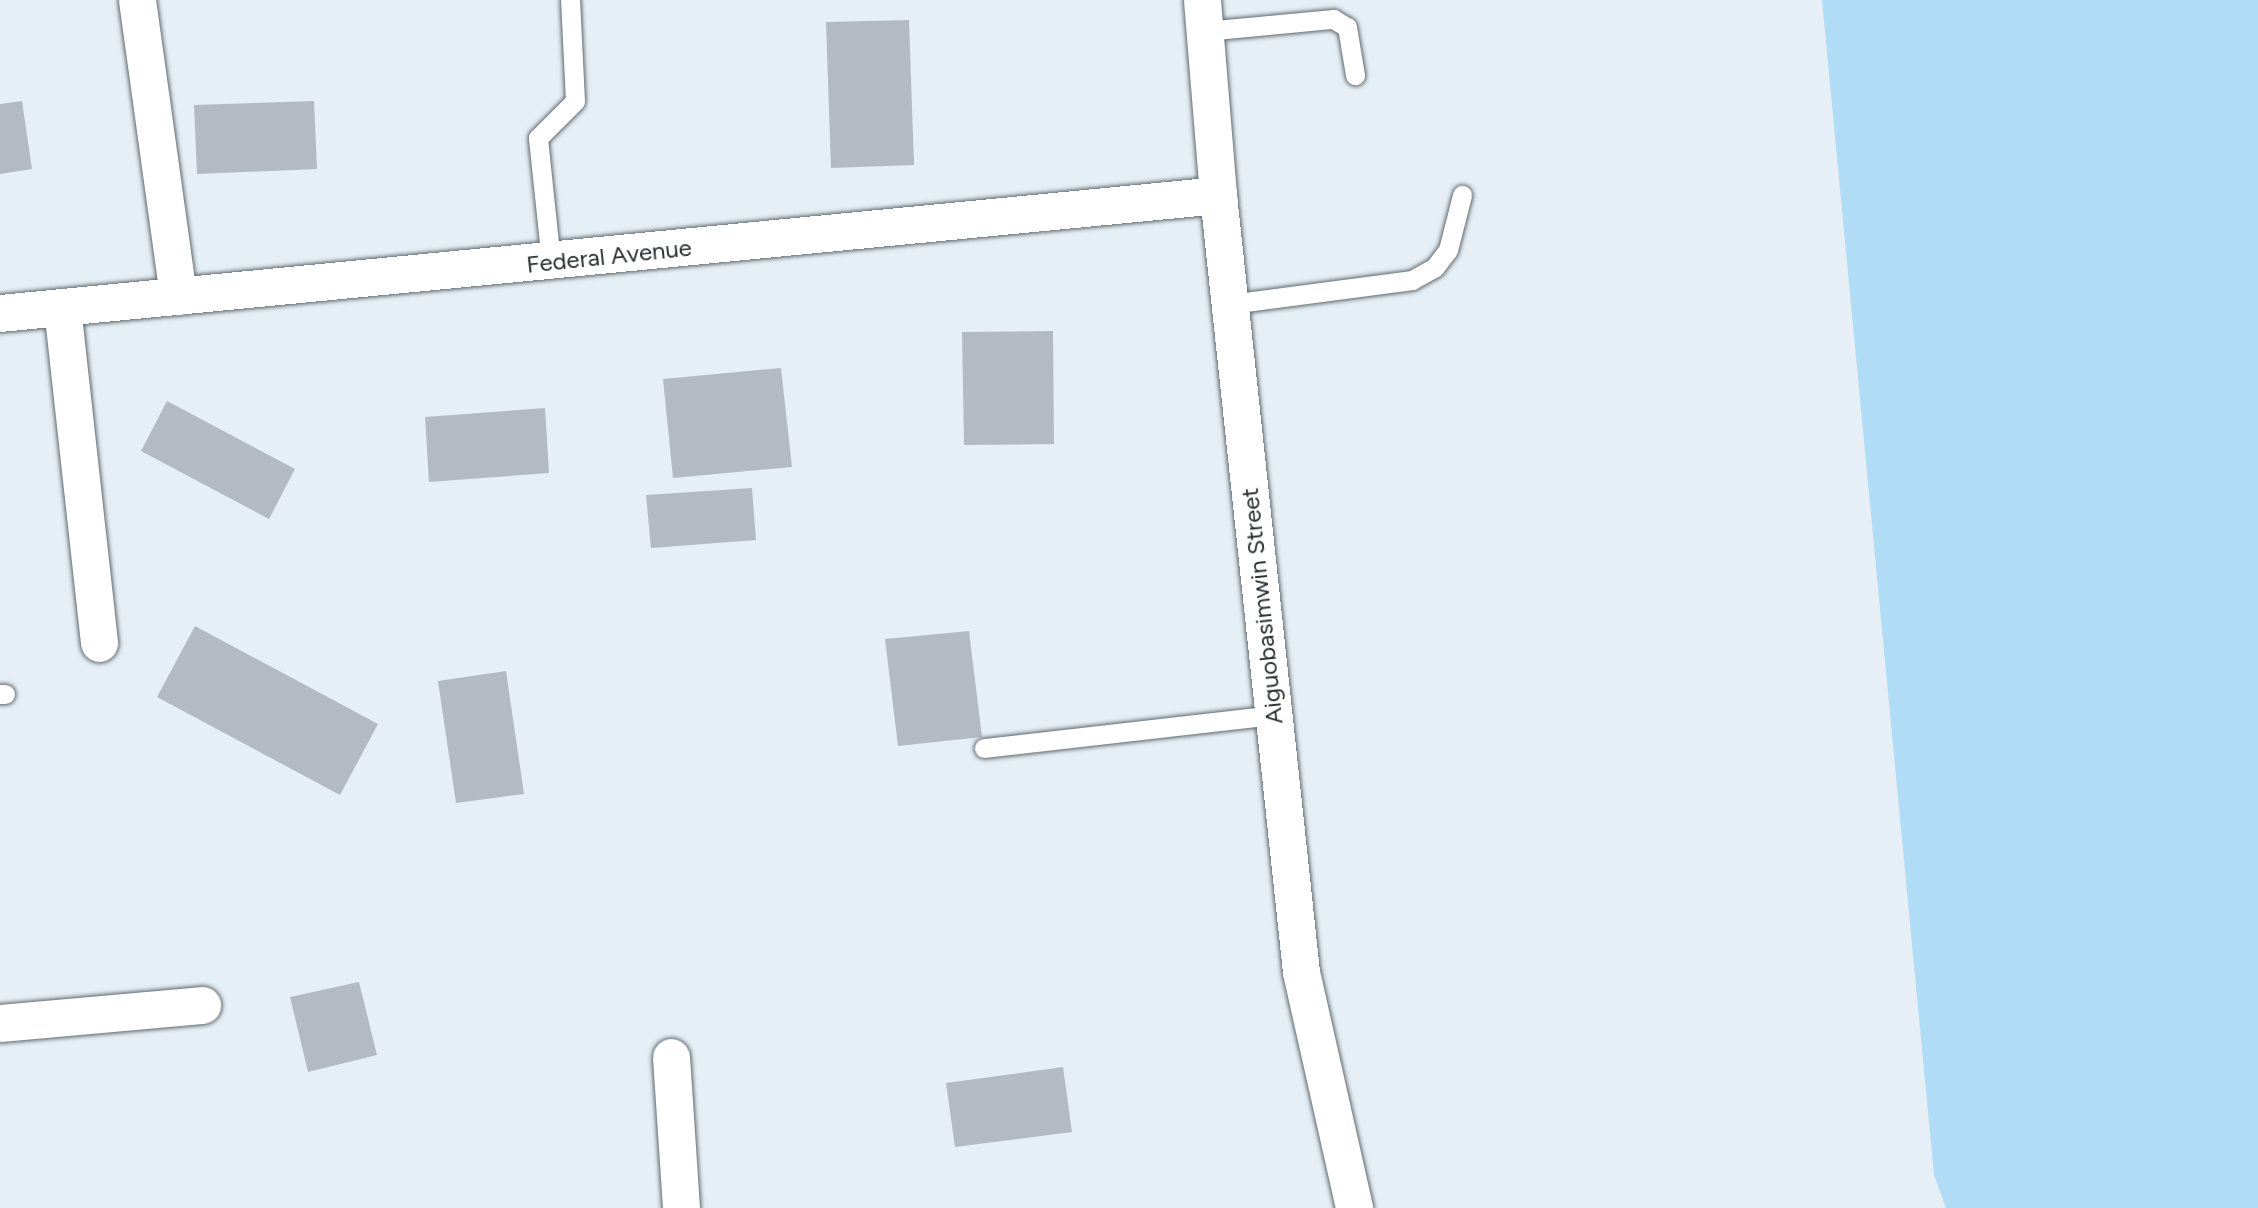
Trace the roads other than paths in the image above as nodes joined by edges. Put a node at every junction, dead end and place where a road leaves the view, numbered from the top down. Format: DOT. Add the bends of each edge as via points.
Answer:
graph roads {
  1 [pos="137,0"];
  2 [pos="570,0"];
  3 [pos="1204,15"];
  4 [pos="1355,75"];
  5 [pos="1218,195"];
  6 [pos="1462,195"];
  7 [pos="551,262"];
  8 [pos="178,296"];
  9 [pos="1230,304"];
  10 [pos="62,307"];
  11 [pos="0,313"];
  12 [pos="99,643"];
  13 [pos="1274,715"];
  14 [pos="984,748"];
  15 [pos="202,1005"];
  16 [pos="0,1023"];
  17 [pos="671,1057"];
  18 [pos="681,1208"];
  19 [pos="1354,1208"];
  1 -- 8 [label="street"];
  2 -- 7 [label="lane" via="575,101 538,138"];
  3 -- 4 [label="lane" via="1333,19 1347,27"];
  3 -- 5 [label="street, Aiguobasimwin Street"];
  5 -- 7 [label="street, Federal Avenue"];
  5 -- 9 [label="street, Aiguobasimwin Street"];
  6 -- 9 [label="lane" via="1448,250 1434,267 1412,280"];
  7 -- 8 [label="street, Federal Avenue"];
  8 -- 10 [label="street, Federal Avenue"];
  9 -- 13 [label="street, Aiguobasimwin Street"];
  10 -- 11 [label="street, Federal Avenue"];
  10 -- 12 [label="street"];
  13 -- 14 [label="lane"];
  13 -- 19 [label="street, Aiguobasimwin Street" via="1301,972"];
  15 -- 16 [label="street"];
  17 -- 18 [label="street"];
}
